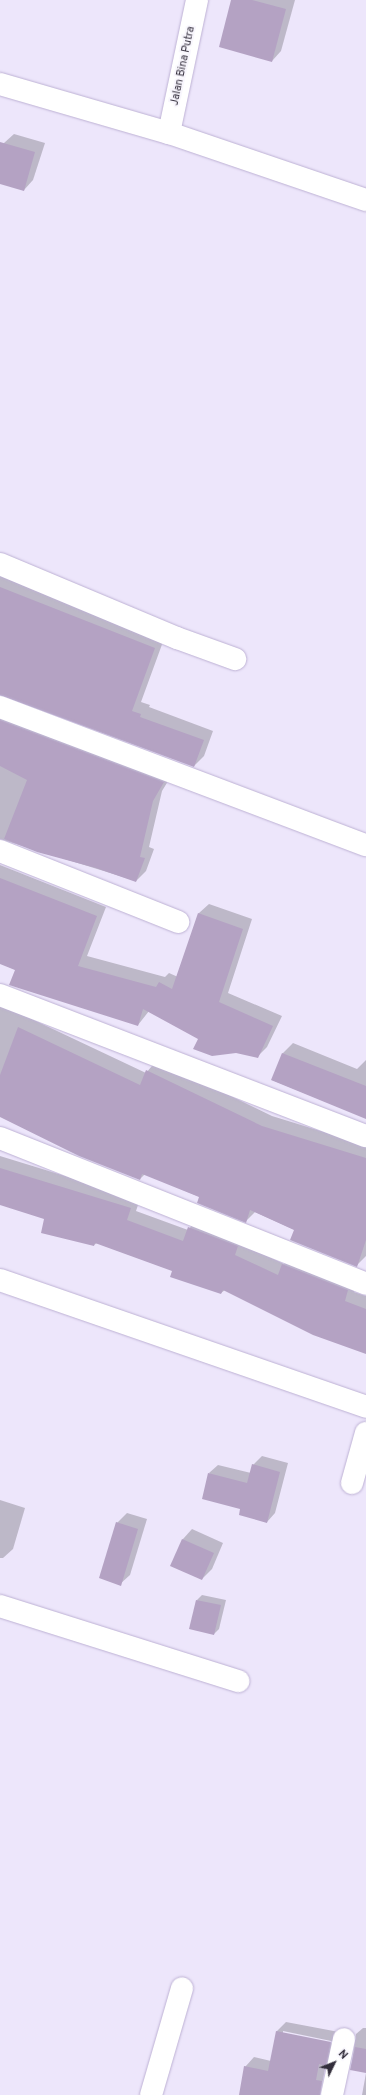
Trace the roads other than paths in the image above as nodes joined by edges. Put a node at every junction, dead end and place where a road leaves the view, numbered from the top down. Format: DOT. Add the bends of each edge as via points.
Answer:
graph roads {
  1 [pos="197,0"];
  2 [pos="0,84"];
  3 [pos="169,133"];
  4 [pos="366,200"];
  5 [pos="0,564"];
  6 [pos="235,659"];
  7 [pos="0,707"];
  8 [pos="366,845"];
  9 [pos="0,852"];
  10 [pos="178,922"];
  11 [pos="0,995"];
  12 [pos="366,1136"];
  13 [pos="0,1138"];
  14 [pos="0,1280"];
  15 [pos="366,1284"];
  16 [pos="366,1407"];
  17 [pos="366,1432"];
  18 [pos="352,1483"];
  19 [pos="0,1606"];
  20 [pos="238,1681"];
  21 [pos="182,1988"];
  22 [pos="344,2039"];
  23 [pos="151,2095"];
  24 [pos="332,2095"];
  1 -- 3 [label="street, Jalan Bina Putra"];
  2 -- 3 [label="street"];
  3 -- 4 [label="street"];
  5 -- 6 [label="street" via="177,638"];
  7 -- 8 [label="street"];
  9 -- 10 [label="street"];
  11 -- 12 [label="street"];
  13 -- 15 [label="street"];
  14 -- 16 [label="street"];
  17 -- 18 [label="street"];
  19 -- 20 [label="street"];
  21 -- 23 [label="street"];
  22 -- 24 [label="street"];
}
